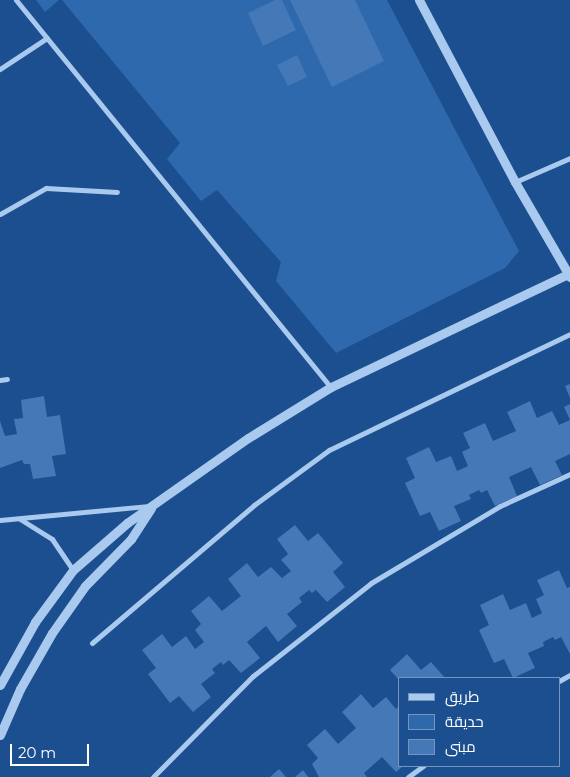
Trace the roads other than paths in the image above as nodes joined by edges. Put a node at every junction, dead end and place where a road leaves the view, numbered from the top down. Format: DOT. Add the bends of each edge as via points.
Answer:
graph roads {
  1 [pos="16,0"];
  2 [pos="419,0"];
  3 [pos="47,38"];
  4 [pos="0,69"];
  5 [pos="570,158"];
  6 [pos="514,182"];
  7 [pos="117,192"];
  8 [pos="0,214"];
  9 [pos="569,276"];
  10 [pos="570,334"];
  11 [pos="7,379"];
  12 [pos="0,380"];
  13 [pos="331,387"];
  14 [pos="570,474"];
  15 [pos="153,505"];
  16 [pos="20,519"];
  17 [pos="0,520"];
  18 [pos="73,570"];
  19 [pos="92,643"];
  20 [pos="0,685"];
  21 [pos="0,735"];
  22 [pos="422,767"];
  23 [pos="153,777"];
  24 [pos="408,777"];
  1 -- 3 [label="street"];
  2 -- 6 [label="street"];
  3 -- 4 [label="street"];
  3 -- 13 [label="street"];
  5 -- 6 [label="street"];
  6 -- 9 [label="street"];
  7 -- 8 [label="street" via="46,188"];
  9 -- 13 [label="street"];
  10 -- 19 [label="street" via="329,450 254,506"];
  11 -- 12 [label="street"];
  13 -- 15 [label="street" via="248,438"];
  14 -- 23 [label="street" via="492,510 371,583 253,676"];
  15 -- 16 [label="street"];
  15 -- 18 [label="street" via="120,528"];
  15 -- 21 [label="street" via="131,539 85,586 52,633 20,689"];
  16 -- 17 [label="street"];
  16 -- 18 [label="street" via="52,538"];
  18 -- 20 [label="street" via="35,622"];
  22 -- 24 [label="street"];
}
